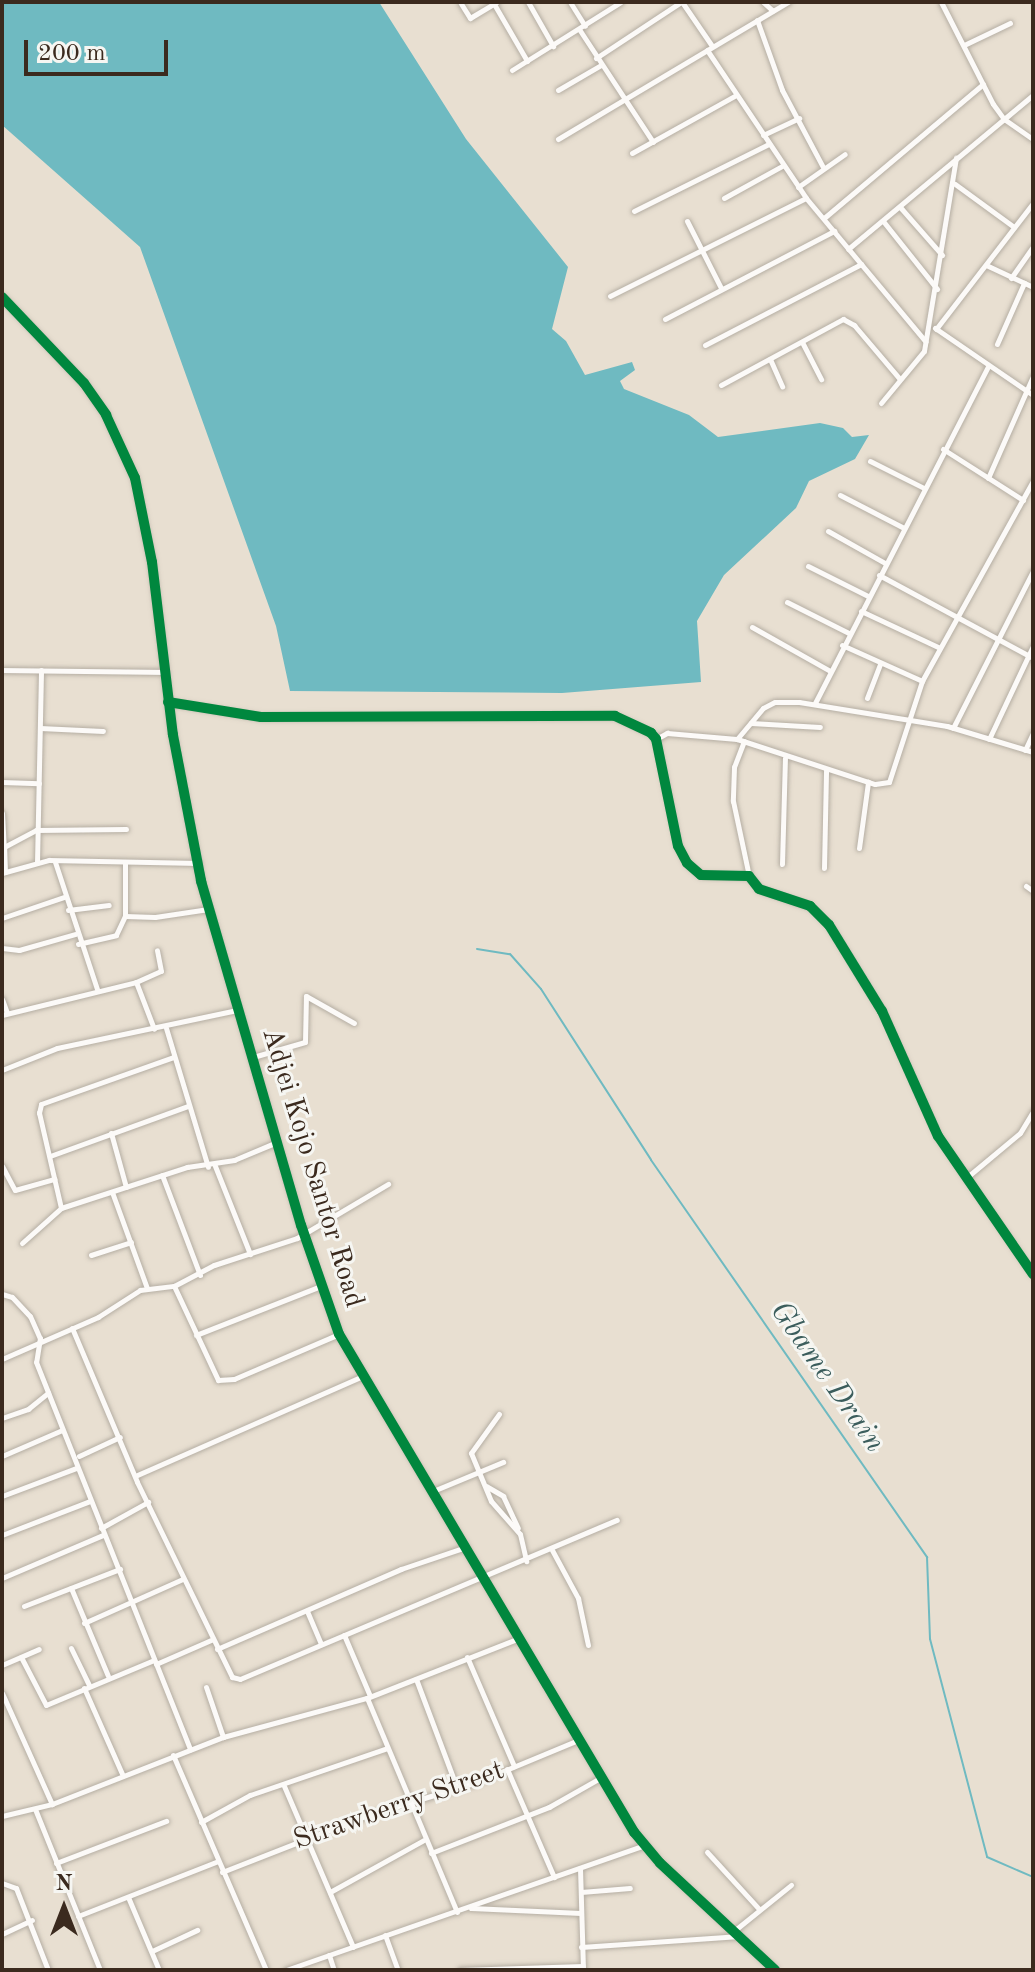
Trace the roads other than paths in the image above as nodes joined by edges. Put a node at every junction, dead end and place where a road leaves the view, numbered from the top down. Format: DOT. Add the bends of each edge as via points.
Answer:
graph roads {
  1 [pos="460,2"];
  2 [pos="528,2"];
  3 [pos="570,2"];
  4 [pos="621,2"];
  5 [pos="681,2"];
  6 [pos="763,2"];
  7 [pos="788,2"];
  8 [pos="941,2"];
  9 [pos="495,3"];
  10 [pos="613,4"];
  11 [pos="773,11"];
  12 [pos="757,20"];
  13 [pos="1010,23"];
  14 [pos="582,27"];
  15 [pos="964,45"];
  16 [pos="553,46"];
  17 [pos="709,48"];
  18 [pos="596,58"];
  19 [pos="527,61"];
  20 [pos="601,65"];
  21 [pos="512,70"];
  22 [pos="983,84"];
  23 [pos="558,90"];
  24 [pos="736,95"];
  25 [pos="1033,95"];
  26 [pos="625,99"];
  27 [pos="799,118"];
  28 [pos="1004,119"];
  29 [pos="763,135"];
  30 [pos="558,139"];
  31 [pos="1033,139"];
  32 [pos="653,142"];
  33 [pos="769,144"];
  34 [pos="632,153"];
  35 [pos="845,154"];
  36 [pos="956,158"];
  37 [pos="783,166"];
  38 [pos="823,167"];
  39 [pos="955,184"];
  40 [pos="798,187"];
  41 [pos="724,198"];
  42 [pos="806,198"];
  43 [pos="1033,203"];
  44 [pos="900,207"];
  45 [pos="634,211"];
  46 [pos="824,218"];
  47 [pos="687,221"];
  48 [pos="883,221"];
  49 [pos="1014,227"];
  50 [pos="834,231"];
  51 [pos="1033,246"];
  52 [pos="848,249"];
  53 [pos="703,251"];
  54 [pos="942,255"];
  55 [pos="861,264"];
  56 [pos="986,265"];
  57 [pos="1011,278"];
  58 [pos="1024,283"];
  59 [pos="1033,287"];
  60 [pos="721,288"];
  61 [pos="938,290"];
  62 [pos="610,296"];
  63 [pos="2,297"];
  64 [pos="665,319"];
  65 [pos="933,327"];
  66 [pos="802,342"];
  67 [pos="926,342"];
  68 [pos="997,344"];
  69 [pos="705,345"];
  70 [pos="770,359"];
  71 [pos="988,367"];
  72 [pos="1033,376"];
  73 [pos="899,378"];
  74 [pos="821,379"];
  75 [pos="721,385"];
  76 [pos="782,386"];
  77 [pos="1030,392"];
  78 [pos="881,403"];
  79 [pos="943,449"];
  80 [pos="870,461"];
  81 [pos="988,478"];
  82 [pos="1033,482"];
  83 [pos="924,488"];
  84 [pos="840,495"];
  85 [pos="1023,500"];
  86 [pos="904,528"];
  87 [pos="828,531"];
  88 [pos="885,563"];
  89 [pos="808,566"];
  90 [pos="1033,571"];
  91 [pos="879,575"];
  92 [pos="868,596"];
  93 [pos="787,602"];
  94 [pos="861,611"];
  95 [pos="957,613"];
  96 [pos="752,627"];
  97 [pos="849,633"];
  98 [pos="997,636"];
  99 [pos="842,645"];
  100 [pos="1033,646"];
  101 [pos="938,647"];
  102 [pos="1031,656"];
  103 [pos="880,664"];
  104 [pos="2,670"];
  105 [pos="41,670"];
  106 [pos="830,671"];
  107 [pos="166,672"];
  108 [pos="922,681"];
  109 [pos="867,698"];
  110 [pos="168,702"];
  111 [pos="815,703"];
  112 [pos="905,722"];
  113 [pos="751,723"];
  114 [pos="820,727"];
  115 [pos="40,728"];
  116 [pos="953,728"];
  117 [pos="103,731"];
  118 [pos="1033,733"];
  119 [pos="656,739"];
  120 [pos="989,739"];
  121 [pos="741,740"];
  122 [pos="1025,750"];
  123 [pos="1033,752"];
  124 [pos="785,758"];
  125 [pos="826,769"];
  126 [pos="2,782"];
  127 [pos="868,782"];
  128 [pos="39,783"];
  129 [pos="2,813"];
  130 [pos="126,829"];
  131 [pos="36,830"];
  132 [pos="4,847"];
  133 [pos="859,848"];
  134 [pos="55,862"];
  135 [pos="37,863"];
  136 [pos="125,863"];
  137 [pos="199,863"];
  138 [pos="782,864"];
  139 [pos="824,868"];
  140 [pos="3,873"];
  141 [pos="749,876"];
  142 [pos="1026,886"];
  143 [pos="1033,891"];
  144 [pos="64,897"];
  145 [pos="109,905"];
  146 [pos="208,909"];
  147 [pos="68,910"];
  148 [pos="125,916"];
  149 [pos="2,918"];
  150 [pos="75,934"];
  151 [pos="78,944"];
  152 [pos="2,948"];
  153 [pos="157,950"];
  154 [pos="136,982"];
  155 [pos="97,989"];
  156 [pos="2,999"];
  157 [pos="237,1010"];
  158 [pos="5,1014"];
  159 [pos="354,1023"];
  160 [pos="166,1028"];
  161 [pos="154,1029"];
  162 [pos="174,1057"];
  163 [pos="253,1057"];
  164 [pos="2,1070"];
  165 [pos="188,1106"];
  166 [pos="1033,1111"];
  167 [pos="111,1133"];
  168 [pos="277,1142"];
  169 [pos="50,1156"];
  170 [pos="2,1166"];
  171 [pos="211,1167"];
  172 [pos="162,1175"];
  173 [pos="966,1178"];
  174 [pos="54,1179"];
  175 [pos="388,1184"];
  176 [pos="126,1187"];
  177 [pos="112,1192"];
  178 [pos="61,1208"];
  179 [pos="304,1234"];
  180 [pos="131,1242"];
  181 [pos="22,1243"];
  182 [pos="250,1254"];
  183 [pos="91,1255"];
  184 [pos="1033,1274"];
  185 [pos="200,1276"];
  186 [pos="174,1286"];
  187 [pos="321,1286"];
  188 [pos="147,1288"];
  189 [pos="2,1294"];
  190 [pos="72,1328"];
  191 [pos="339,1334"];
  192 [pos="196,1335"];
  193 [pos="40,1338"];
  194 [pos="2,1359"];
  195 [pos="361,1377"];
  196 [pos="48,1393"];
  197 [pos="499,1414"];
  198 [pos="2,1418"];
  199 [pos="62,1430"];
  200 [pos="120,1437"];
  201 [pos="2,1456"];
  202 [pos="79,1456"];
  203 [pos="503,1462"];
  204 [pos="76,1468"];
  205 [pos="479,1474"];
  206 [pos="135,1476"];
  207 [pos="486,1486"];
  208 [pos="433,1491"];
  209 [pos="2,1496"];
  210 [pos="90,1501"];
  211 [pos="148,1502"];
  212 [pos="617,1520"];
  213 [pos="518,1529"];
  214 [pos="102,1532"];
  215 [pos="2,1535"];
  216 [pos="466,1547"];
  217 [pos="552,1550"];
  218 [pos="526,1561"];
  219 [pos="120,1569"];
  220 [pos="484,1576"];
  221 [pos="2,1578"];
  222 [pos="183,1579"];
  223 [pos="71,1588"];
  224 [pos="132,1602"];
  225 [pos="24,1606"];
  226 [pos="307,1611"];
  227 [pos="84,1623"];
  228 [pos="344,1635"];
  229 [pos="519,1638"];
  230 [pos="211,1640"];
  231 [pos="321,1644"];
  232 [pos="588,1645"];
  233 [pos="71,1648"];
  234 [pos="39,1649"];
  235 [pos="217,1649"];
  236 [pos="21,1657"];
  237 [pos="467,1657"];
  238 [pos="155,1662"];
  239 [pos="2,1665"];
  240 [pos="108,1676"];
  241 [pos="416,1679"];
  242 [pos="86,1686"];
  243 [pos="206,1687"];
  244 [pos="2,1693"];
  245 [pos="368,1697"];
  246 [pos="223,1737"];
  247 [pos="576,1741"];
  248 [pos="387,1748"];
  249 [pos="190,1749"];
  250 [pos="173,1755"];
  251 [pos="514,1766"];
  252 [pos="507,1769"];
  253 [pos="123,1776"];
  254 [pos="600,1778"];
  255 [pos="284,1786"];
  256 [pos="457,1788"];
  257 [pos="408,1803"];
  258 [pos="52,1804"];
  259 [pos="35,1809"];
  260 [pos="2,1816"];
  261 [pos="527,1816"];
  262 [pos="166,1821"];
  263 [pos="201,1822"];
  264 [pos="306,1837"];
  265 [pos="424,1840"];
  266 [pos="644,1845"];
  267 [pos="707,1852"];
  268 [pos="431,1853"];
  269 [pos="218,1861"];
  270 [pos="56,1863"];
  271 [pos="580,1868"];
  272 [pos="222,1872"];
  273 [pos="554,1877"];
  274 [pos="2,1883"];
  275 [pos="791,1885"];
  276 [pos="630,1888"];
  277 [pos="330,1892"];
  278 [pos="581,1892"];
  279 [pos="128,1897"];
  280 [pos="470,1908"];
  281 [pos="759,1909"];
  282 [pos="457,1912"];
  283 [pos="581,1913"];
  284 [pos="78,1916"];
  285 [pos="32,1920"];
  286 [pos="197,1930"];
  287 [pos="735,1930"];
  288 [pos="2,1934"];
  289 [pos="385,1935"];
  290 [pos="741,1935"];
  291 [pos="353,1947"];
  292 [pos="581,1947"];
  293 [pos="152,1951"];
  294 [pos="329,1955"];
  295 [pos="583,1968"];
  296 [pos="48,1970"];
  297 [pos="100,1970"];
  298 [pos="159,1970"];
  299 [pos="266,1970"];
  300 [pos="286,1970"];
  301 [pos="334,1970"];
  302 [pos="398,1970"];
  303 [pos="460,1970"];
  304 [pos="775,1970"];
  1 -- 9 [label="street" via="470,18"];
  2 -- 16 [label="street"];
  3 -- 14 [label="street"];
  4 -- 10 [label="street"];
  5 -- 17 [label="street"];
  5 -- 18 [label="street"];
  6 -- 11 [label="street"];
  7 -- 11 [label="street"];
  8 -- 15 [label="street"];
  9 -- 19 [label="street"];
  10 -- 14 [label="street"];
  11 -- 12 [label="street"];
  12 -- 17 [label="street"];
  12 -- 27 [label="street" via="782,90"];
  13 -- 15 [label="street"];
  14 -- 16 [label="street"];
  14 -- 18 [label="street"];
  15 -- 22 [label="street"];
  16 -- 19 [label="street"];
  17 -- 24 [label="street"];
  17 -- 26 [label="street"];
  18 -- 20 [label="street"];
  19 -- 21 [label="street"];
  20 -- 23 [label="street"];
  20 -- 26 [label="street"];
  22 -- 28 [label="street"];
  22 -- 46 [label="street"];
  24 -- 29 [label="street"];
  24 -- 32 [label="street"];
  25 -- 28 [label="street"];
  26 -- 30 [label="street"];
  26 -- 32 [label="street"];
  27 -- 29 [label="street"];
  27 -- 38 [label="street"];
  28 -- 31 [label="street"];
  28 -- 36 [label="street"];
  29 -- 33 [label="street"];
  32 -- 34 [label="street"];
  33 -- 37 [label="street"];
  33 -- 45 [label="street"];
  35 -- 38 [label="street"];
  36 -- 39 [label="street"];
  36 -- 44 [label="street"];
  37 -- 40 [label="street"];
  37 -- 41 [label="street"];
  38 -- 40 [label="street"];
  39 -- 49 [label="street"];
  39 -- 54 [label="street"];
  40 -- 42 [label="street"];
  42 -- 46 [label="street"];
  42 -- 53 [label="street"];
  43 -- 49 [label="street"];
  44 -- 48 [label="street"];
  44 -- 54 [label="street"];
  46 -- 50 [label="street"];
  47 -- 53 [label="street"];
  48 -- 52 [label="street"];
  48 -- 61 [label="street"];
  49 -- 56 [label="street"];
  50 -- 52 [label="street"];
  50 -- 60 [label="street"];
  51 -- 57 [label="street"];
  52 -- 55 [label="street"];
  53 -- 60 [label="street"];
  53 -- 62 [label="street"];
  54 -- 61 [label="street"];
  55 -- 67 [label="street"];
  55 -- 69 [label="street"];
  56 -- 57 [label="street"];
  56 -- 65 [label="street"];
  57 -- 58 [label="street"];
  58 -- 59 [label="street"];
  58 -- 68 [label="street"];
  60 -- 64 [label="street"];
  61 -- 65 [label="street"];
  63 -- 107 [label="street, Adjei Kojo Santor Road" via="84,383 124,450 144,510"];
  65 -- 67 [label="street"];
  65 -- 71 [label="street"];
  66 -- 70 [label="street"];
  66 -- 73 [label="street" via="846,319"];
  66 -- 74 [label="street"];
  67 -- 73 [label="street" via="918,361"];
  70 -- 75 [label="street"];
  70 -- 76 [label="street"];
  71 -- 77 [label="street"];
  71 -- 79 [label="street"];
  72 -- 77 [label="street"];
  73 -- 78 [label="street"];
  77 -- 81 [label="street"];
  79 -- 81 [label="street"];
  79 -- 83 [label="street"];
  80 -- 83 [label="street"];
  81 -- 85 [label="street"];
  82 -- 85 [label="street"];
  83 -- 86 [label="street"];
  84 -- 86 [label="street"];
  85 -- 95 [label="street"];
  86 -- 88 [label="street"];
  87 -- 88 [label="street"];
  88 -- 91 [label="street"];
  89 -- 92 [label="street"];
  90 -- 98 [label="street"];
  91 -- 92 [label="street"];
  91 -- 95 [label="street"];
  92 -- 94 [label="street"];
  93 -- 97 [label="street"];
  94 -- 97 [label="street"];
  94 -- 101 [label="street"];
  95 -- 98 [label="street"];
  95 -- 101 [label="street"];
  96 -- 106 [label="street"];
  97 -- 99 [label="street"];
  98 -- 102 [label="street"];
  98 -- 116 [label="street"];
  99 -- 103 [label="street"];
  99 -- 106 [label="street"];
  100 -- 102 [label="street"];
  101 -- 108 [label="street"];
  102 -- 120 [label="street"];
  103 -- 108 [label="street"];
  103 -- 109 [label="street"];
  104 -- 105 [label="street"];
  105 -- 107 [label="street"];
  105 -- 115 [label="street"];
  106 -- 111 [label="street"];
  107 -- 110 [label="street, Adjei Kojo Santor Road"];
  108 -- 112 [label="street"];
  110 -- 119 [label="street" via="261,717 615,716"];
  110 -- 137 [label="street, Adjei Kojo Santor Road"];
  111 -- 112 [label="street"];
  111 -- 113 [label="street" via="775,702"];
  112 -- 116 [label="street"];
  112 -- 127 [label="street" via="889,782"];
  113 -- 114 [label="street"];
  113 -- 121 [label="street"];
  115 -- 117 [label="street"];
  115 -- 128 [label="street"];
  116 -- 120 [label="street"];
  118 -- 122 [label="street"];
  119 -- 121 [label="street" via="667,733"];
  119 -- 141 [label="street" via="678,846 687,863 701,875"];
  120 -- 122 [label="street"];
  121 -- 124 [label="street"];
  121 -- 141 [label="street" via="733,801"];
  122 -- 123 [label="street"];
  124 -- 125 [label="street"];
  124 -- 138 [label="street"];
  125 -- 127 [label="street"];
  125 -- 139 [label="street"];
  126 -- 128 [label="street"];
  127 -- 133 [label="street"];
  128 -- 131 [label="street"];
  129 -- 132 [label="street"];
  130 -- 131 [label="street"];
  131 -- 132 [label="street"];
  131 -- 135 [label="street"];
  132 -- 140 [label="street"];
  134 -- 135 [label="street"];
  134 -- 136 [label="street"];
  134 -- 144 [label="street"];
  135 -- 140 [label="street"];
  136 -- 137 [label="street"];
  136 -- 148 [label="street"];
  137 -- 146 [label="street, Adjei Kojo Santor Road"];
  141 -- 173 [label="street" via="759,889 810,906 839,939 882,1011 932,1124"];
  142 -- 143 [label="street"];
  144 -- 147 [label="street"];
  144 -- 149 [label="street"];
  145 -- 147 [label="street"];
  146 -- 148 [label="street"];
  146 -- 157 [label="street, Adjei Kojo Santor Road"];
  147 -- 150 [label="street"];
  148 -- 151 [label="street" via="116,935"];
  150 -- 151 [label="street"];
  150 -- 152 [label="street" via="19,950"];
  151 -- 155 [label="street"];
  153 -- 154 [label="street" via="161,971"];
  154 -- 155 [label="street"];
  154 -- 161 [label="street"];
  155 -- 158 [label="street"];
  156 -- 158 [label="street"];
  157 -- 160 [label="street"];
  157 -- 163 [label="street, Adjei Kojo Santor Road"];
  159 -- 163 [label="street" via="306,996 305,1042"];
  160 -- 161 [label="street"];
  160 -- 162 [label="street"];
  161 -- 164 [label="street" via="57,1048"];
  162 -- 165 [label="street"];
  162 -- 169 [label="street" via="46,1101 39,1113"];
  163 -- 168 [label="street, Adjei Kojo Santor Road"];
  165 -- 167 [label="street"];
  165 -- 171 [label="street"];
  166 -- 173 [label="street" via="1020,1133"];
  167 -- 169 [label="street"];
  167 -- 176 [label="street"];
  168 -- 171 [label="street"];
  168 -- 179 [label="street, Adjei Kojo Santor Road"];
  169 -- 174 [label="street"];
  170 -- 174 [label="street" via="15,1190"];
  171 -- 172 [label="street"];
  171 -- 182 [label="street"];
  172 -- 176 [label="street"];
  172 -- 185 [label="street"];
  173 -- 184 [label="street"];
  174 -- 178 [label="street"];
  175 -- 179 [label="street"];
  176 -- 177 [label="street"];
  177 -- 178 [label="street"];
  177 -- 180 [label="street"];
  178 -- 181 [label="street"];
  179 -- 182 [label="street"];
  179 -- 187 [label="street, Adjei Kojo Santor Road"];
  180 -- 183 [label="street"];
  180 -- 188 [label="street"];
  182 -- 185 [label="street" via="214,1265"];
  185 -- 186 [label="street"];
  186 -- 188 [label="street"];
  186 -- 192 [label="street"];
  187 -- 191 [label="street, Adjei Kojo Santor Road"];
  187 -- 192 [label="street"];
  188 -- 190 [label="street"];
  189 -- 193 [label="street" via="30,1316"];
  190 -- 193 [label="street"];
  190 -- 200 [label="street"];
  191 -- 192 [label="street" via="227,1382 218,1380"];
  191 -- 195 [label="street, Adjei Kojo Santor Road"];
  193 -- 194 [label="street"];
  193 -- 196 [label="street" via="36,1362"];
  195 -- 206 [label="street"];
  195 -- 208 [label="street, Adjei Kojo Santor Road"];
  196 -- 198 [label="street" via="28,1409"];
  196 -- 199 [label="street"];
  197 -- 205 [label="street" via="471,1450"];
  199 -- 201 [label="street"];
  199 -- 204 [label="street"];
  200 -- 202 [label="street"];
  200 -- 206 [label="street"];
  203 -- 205 [label="street"];
  204 -- 209 [label="street"];
  204 -- 210 [label="street"];
  205 -- 207 [label="street"];
  205 -- 208 [label="street"];
  206 -- 211 [label="street"];
  207 -- 213 [label="street" via="491,1501"];
  207 -- 213 [label="street" via="503,1496"];
  208 -- 216 [label="street, Adjei Kojo Santor Road"];
  210 -- 214 [label="street"];
  210 -- 215 [label="street"];
  211 -- 214 [label="street"];
  211 -- 222 [label="street"];
  212 -- 217 [label="street"];
  213 -- 218 [label="street"];
  214 -- 219 [label="street"];
  214 -- 221 [label="street"];
  216 -- 220 [label="street, Adjei Kojo Santor Road"];
  216 -- 226 [label="street"];
  217 -- 218 [label="street"];
  217 -- 232 [label="street" via="578,1598"];
  218 -- 220 [label="street"];
  219 -- 223 [label="street"];
  219 -- 224 [label="street"];
  220 -- 228 [label="street"];
  220 -- 229 [label="street, Adjei Kojo Santor Road"];
  222 -- 224 [label="street"];
  222 -- 230 [label="street"];
  223 -- 225 [label="street"];
  223 -- 227 [label="street"];
  224 -- 227 [label="street"];
  224 -- 238 [label="street"];
  226 -- 231 [label="street"];
  226 -- 235 [label="street"];
  227 -- 240 [label="street"];
  228 -- 231 [label="street"];
  228 -- 245 [label="street"];
  229 -- 237 [label="street"];
  229 -- 247 [label="street, Adjei Kojo Santor Road"];
  230 -- 235 [label="street"];
  230 -- 238 [label="street"];
  231 -- 235 [label="street" via="240,1679 228,1674"];
  233 -- 242 [label="street"];
  234 -- 236 [label="street"];
  236 -- 239 [label="street"];
  236 -- 242 [label="street" via="44,1705"];
  237 -- 241 [label="street"];
  237 -- 251 [label="street"];
  238 -- 240 [label="street"];
  238 -- 249 [label="street"];
  240 -- 242 [label="street"];
  241 -- 245 [label="street"];
  241 -- 256 [label="street"];
  242 -- 253 [label="street"];
  243 -- 246 [label="street"];
  244 -- 258 [label="street"];
  245 -- 246 [label="street"];
  245 -- 248 [label="street"];
  246 -- 249 [label="street"];
  247 -- 251 [label="street, Strawberry Street"];
  247 -- 254 [label="street, Adjei Kojo Santor Road"];
  248 -- 255 [label="street"];
  248 -- 257 [label="street"];
  249 -- 250 [label="street"];
  250 -- 253 [label="street"];
  250 -- 263 [label="street"];
  251 -- 252 [label="street, Strawberry Street"];
  252 -- 256 [label="street, Strawberry Street"];
  252 -- 261 [label="street"];
  253 -- 258 [label="street"];
  254 -- 261 [label="street"];
  254 -- 266 [label="street, Adjei Kojo Santor Road"];
  255 -- 263 [label="street" via="238,1799"];
  255 -- 264 [label="street"];
  256 -- 257 [label="street, Strawberry Street"];
  257 -- 264 [label="street, Strawberry Street"];
  257 -- 265 [label="street"];
  258 -- 259 [label="street"];
  259 -- 260 [label="street"];
  259 -- 270 [label="street"];
  261 -- 268 [label="street"];
  261 -- 273 [label="street"];
  262 -- 270 [label="street"];
  263 -- 269 [label="street"];
  264 -- 272 [label="street, Strawberry Street"];
  264 -- 277 [label="street"];
  265 -- 268 [label="street"];
  265 -- 277 [label="street"];
  266 -- 271 [label="street"];
  266 -- 287 [label="street, Adjei Kojo Santor Road"];
  267 -- 281 [label="street"];
  268 -- 282 [label="street"];
  269 -- 272 [label="street"];
  269 -- 279 [label="street"];
  270 -- 284 [label="street"];
  271 -- 273 [label="street"];
  271 -- 278 [label="street"];
  272 -- 299 [label="street"];
  273 -- 280 [label="street"];
  274 -- 285 [label="street" via="13,1883"];
  275 -- 281 [label="street"];
  276 -- 278 [label="street"];
  277 -- 291 [label="street"];
  278 -- 283 [label="street"];
  279 -- 284 [label="street"];
  279 -- 293 [label="street"];
  280 -- 282 [label="street"];
  280 -- 283 [label="street"];
  281 -- 287 [label="street"];
  282 -- 289 [label="street"];
  283 -- 292 [label="street"];
  284 -- 297 [label="street"];
  285 -- 288 [label="street"];
  285 -- 296 [label="street"];
  286 -- 293 [label="street"];
  287 -- 290 [label="street, Adjei Kojo Santor Road"];
  289 -- 291 [label="street"];
  289 -- 302 [label="street"];
  290 -- 292 [label="street"];
  290 -- 304 [label="street, Adjei Kojo Santor Road"];
  291 -- 294 [label="street"];
  292 -- 295 [label="street"];
  293 -- 298 [label="street"];
  294 -- 300 [label="street"];
  294 -- 301 [label="street"];
  295 -- 303 [label="street"];
}
